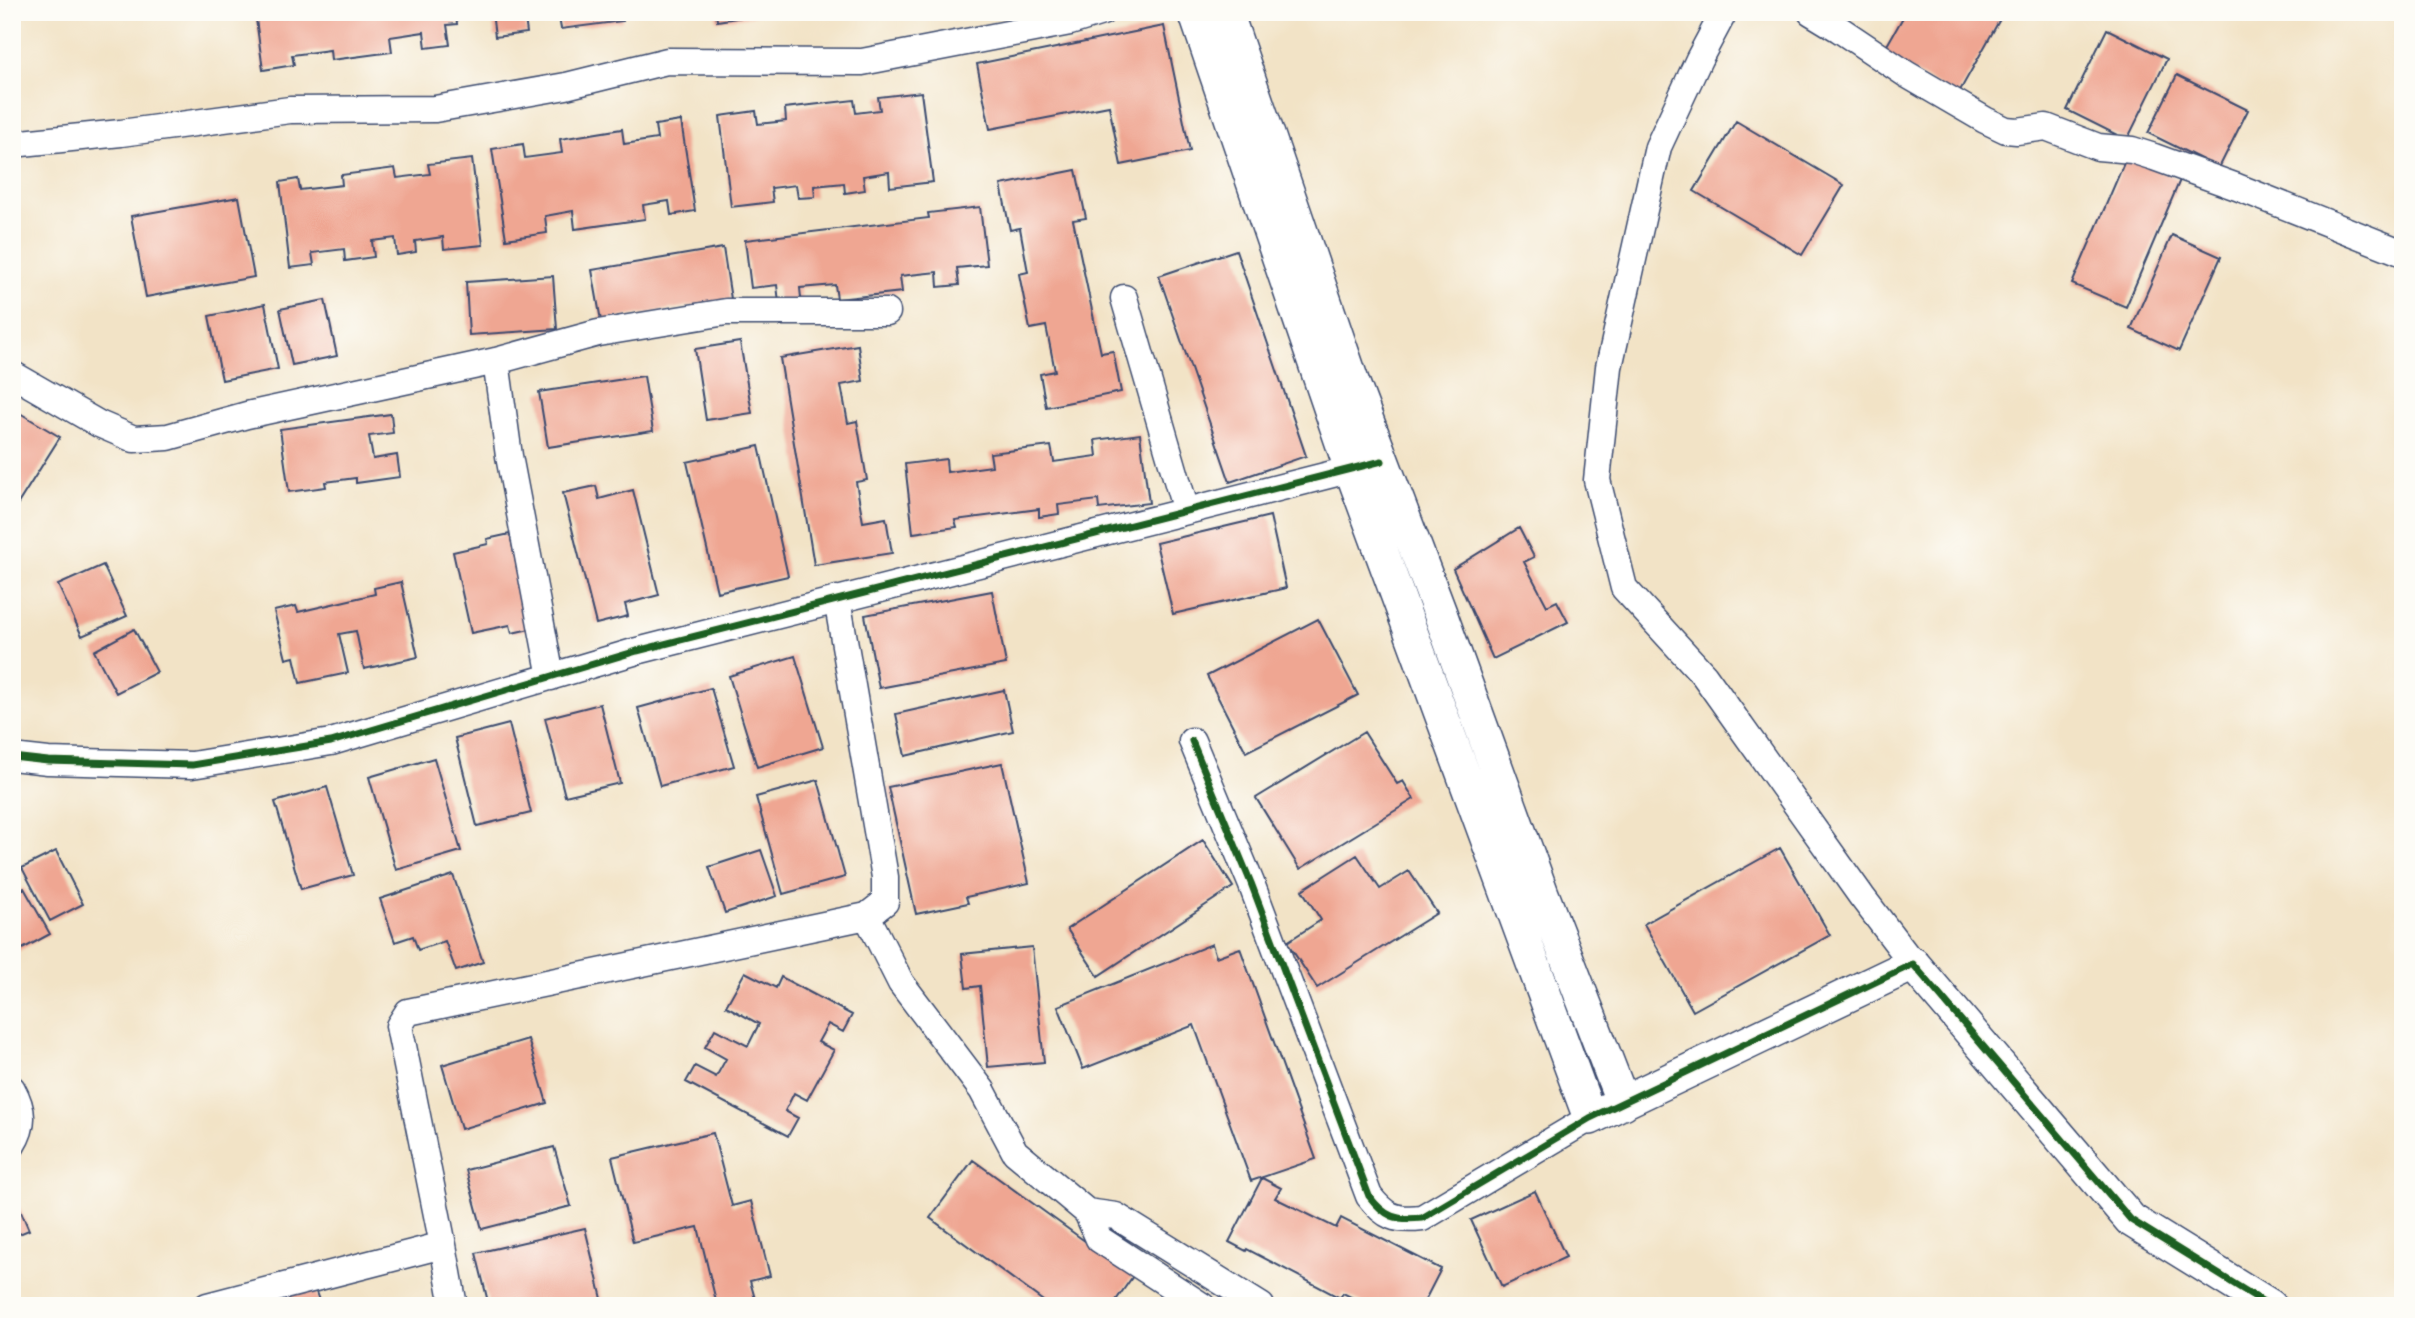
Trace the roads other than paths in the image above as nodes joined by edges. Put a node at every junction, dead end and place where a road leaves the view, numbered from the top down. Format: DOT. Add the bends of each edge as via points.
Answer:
graph roads {
  1 [pos="1102,12"];
  2 [pos="1195,12"];
  3 [pos="1226,12"];
  4 [pos="1724,12"];
  5 [pos="1811,12"];
  6 [pos="12,144"];
  7 [pos="2403,253"];
  8 [pos="1124,298"];
  9 [pos="887,312"];
  10 [pos="496,360"];
  11 [pos="12,374"];
  12 [pos="1367,465"];
  13 [pos="1186,511"];
  14 [pos="837,599"];
  15 [pos="551,677"];
  16 [pos="1192,741"];
  17 [pos="12,757"];
  18 [pos="1536,879"];
  19 [pos="1506,890"];
  20 [pos="867,916"];
  21 [pos="1913,964"];
  22 [pos="12,1089"];
  23 [pos="1623,1102"];
  24 [pos="1590,1118"];
  25 [pos="12,1145"];
  26 [pos="1087,1212"];
  27 [pos="443,1245"];
  28 [pos="220,1304"];
  29 [pos="454,1306"];
  30 [pos="1202,1306"];
  31 [pos="1261,1306"];
  32 [pos="2270,1306"];
  1 -- 6 [label="street" via="862,62 667,61 566,86 435,109 290,110"];
  2 -- 12 [label="street"];
  3 -- 12 [label="street" via="1352,381"];
  4 -- 21 [label="street" via="1658,147 1609,368 1597,480 1624,588 1704,675"];
  5 -- 7 [label="street" via="1906,75 2006,130 2046,127 2098,147 2132,150"];
  8 -- 13 [label="street"];
  9 -- 10 [label="street" via="726,312 598,333"];
  10 -- 11 [label="street" via="168,436 134,439"];
  10 -- 15 [label="street" via="509,456"];
  12 -- 13 [label="street"];
  12 -- 18 [label="street" via="1440,613"];
  12 -- 19 [label="street"];
  13 -- 14 [label="street"];
  14 -- 15 [label="street"];
  14 -- 20 [label="street" via="885,877 884,902"];
  15 -- 17 [label="street" via="331,742 192,765"];
  16 -- 24 [label="street" via="1251,883 1369,1196 1381,1212 1404,1220 1423,1218"];
  18 -- 19 [label="street"];
  18 -- 23 [label="street"];
  19 -- 24 [label="street"];
  20 -- 26 [label="street" via="901,983 982,1090 1016,1152"];
  20 -- 27 [label="street" via="408,1012 399,1026"];
  21 -- 23 [label="street"];
  21 -- 32 [label="street" via="2131,1220"];
  22 -- 25 [label="street" via="21,1107 21,1132"];
  23 -- 24 [label="street"];
  26 -- 30 [label="street" via="1099,1239"];
  26 -- 31 [label="street" via="1116,1216"];
  27 -- 28 [label="street"];
  27 -- 29 [label="street"];
}
